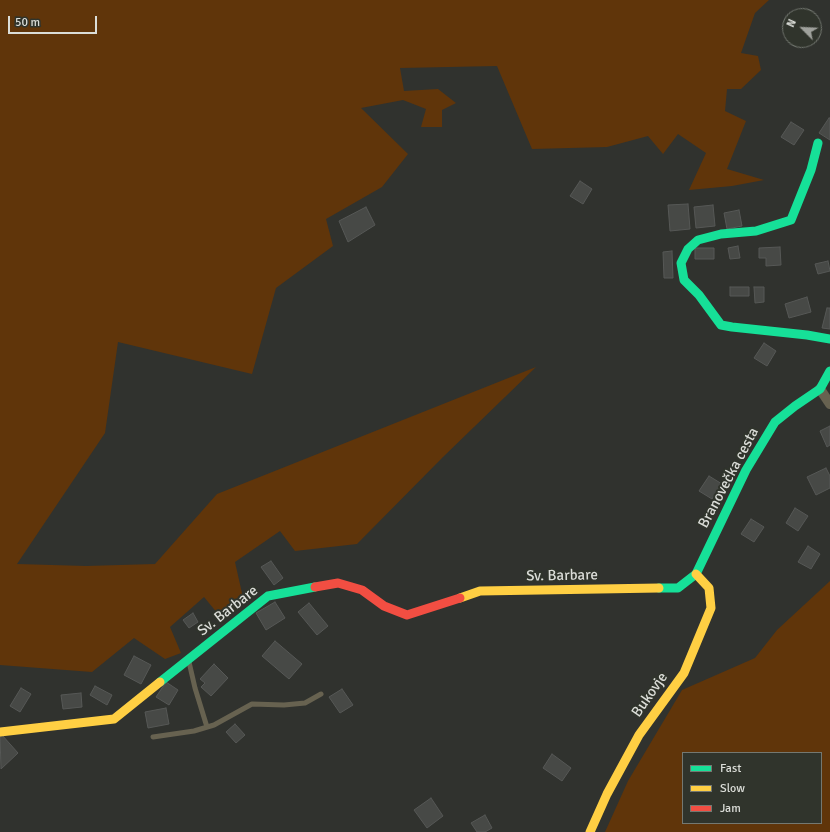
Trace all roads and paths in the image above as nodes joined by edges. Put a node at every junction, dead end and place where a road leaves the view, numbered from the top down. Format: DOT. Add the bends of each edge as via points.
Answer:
graph roads {
  1 [pos="818,143"];
  2 [pos="830,339"];
  3 [pos="830,371"];
  4 [pos="820,389"];
  5 [pos="830,404"];
  6 [pos="696,574"];
  7 [pos="188,659"];
  8 [pos="321,694"];
  9 [pos="207,727"];
  10 [pos="0,732"];
  11 [pos="153,737"];
  12 [pos="590,832"];
  1 -- 2 [label="street" via="811,170 791,220 756,232 721,234 698,240 688,249 681,263 684,280 722,324"];
  3 -- 4 [label="street, Branovečka cesta"];
  4 -- 5 [label="street"];
  4 -- 6 [label="street, Branovečka cesta" via="775,422 746,470"];
  6 -- 7 [label="street, Sv. Barbare" via="678,588 480,591 407,615 384,606 362,590 338,583 268,596"];
  6 -- 12 [label="street, Bukovje" via="709,588 711,608 684,673 639,735"];
  7 -- 9 [label="lane"];
  7 -- 10 [label="street, Sv. Barbare" via="114,719"];
  8 -- 9 [label="lane" via="305,703 252,704"];
  9 -- 11 [label="lane"];
}
